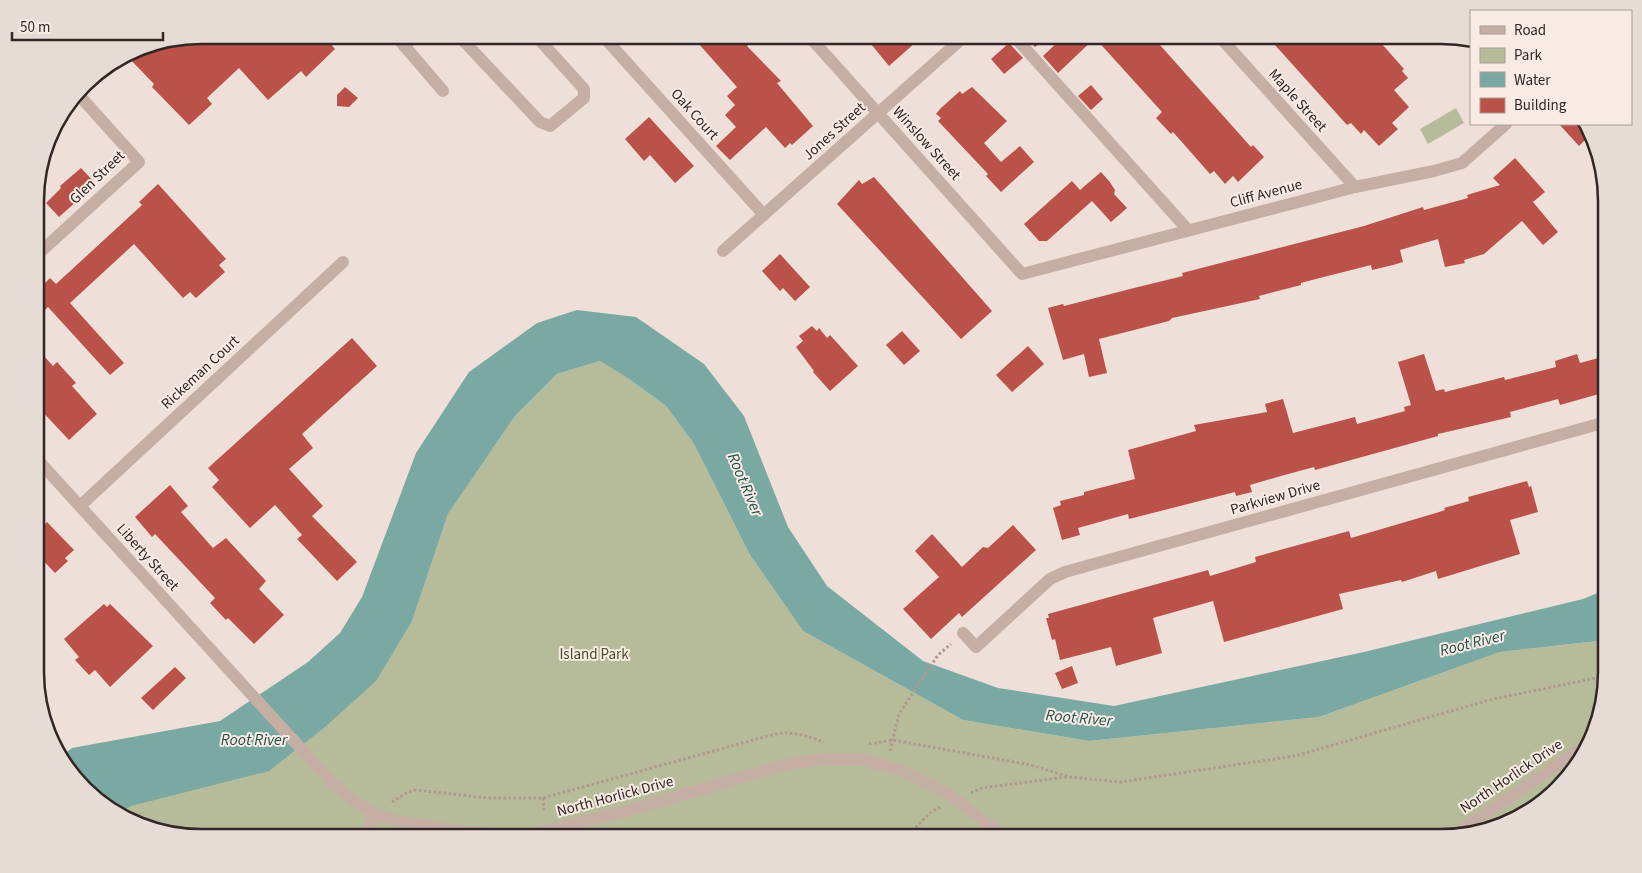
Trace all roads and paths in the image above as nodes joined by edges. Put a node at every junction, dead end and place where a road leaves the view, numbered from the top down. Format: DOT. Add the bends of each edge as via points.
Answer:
graph roads {
  1 [pos="466,44"];
  2 [pos="543,44"];
  3 [pos="610,44"];
  4 [pos="816,44"];
  5 [pos="956,44"];
  6 [pos="1021,44"];
  7 [pos="1226,44"];
  8 [pos="404,46"];
  9 [pos="443,91"];
  10 [pos="82,99"];
  11 [pos="878,114"];
  12 [pos="1505,125"];
  13 [pos="1355,187"];
  14 [pos="764,215"];
  15 [pos="1188,230"];
  16 [pos="44,249"];
  17 [pos="723,251"];
  18 [pos="343,262"];
  19 [pos="1022,274"];
  20 [pos="1598,424"];
  21 [pos="44,467"];
  22 [pos="80,506"];
  23 [pos="963,633"];
  24 [pos="938,655"];
  25 [pos="236,678"];
  26 [pos="1598,678"];
  27 [pos="894,740"];
  28 [pos="827,743"];
  29 [pos="859,746"];
  30 [pos="1576,752"];
  31 [pos="886,766"];
  32 [pos="1069,777"];
  33 [pos="543,798"];
  34 [pos="956,800"];
  35 [pos="544,813"];
  36 [pos="375,814"];
  37 [pos="1465,827"];
  38 [pos="369,829"];
  39 [pos="453,829"];
  40 [pos="549,829"];
  41 [pos="914,829"];
  42 [pos="994,829"];
  1 -- 2 [label="street" via="540,122 550,126 585,94"];
  3 -- 14 [label="street, Oak Court"];
  4 -- 11 [label="street, Winslow Street"];
  5 -- 11 [label="street, Jones Street"];
  6 -- 15 [label="street"];
  7 -- 13 [label="street, Maple Street"];
  8 -- 9 [label="street"];
  10 -- 16 [label="street, Glen Street" via="139,162"];
  11 -- 14 [label="street, Jones Street"];
  11 -- 19 [label="street, Winslow Street"];
  12 -- 13 [label="street, Cliff Avenue" via="1462,163"];
  13 -- 15 [label="street, Cliff Avenue"];
  14 -- 17 [label="street, Jones Street"];
  15 -- 19 [label="street, Cliff Avenue"];
  18 -- 22 [label="street, Rickeman Court"];
  20 -- 23 [label="street, Parkview Drive" via="1064,572 1050,579 976,647"];
  21 -- 22 [label="street, Liberty Street"];
  22 -- 25 [label="street, Liberty Street"];
  24 -- 27 [label="path" via="899,714"];
  25 -- 36 [label="street, North Horlick Drive" via="345,795"];
  26 -- 32 [label="path" via="1489,700 1295,756 1120,782"];
  27 -- 29 [label="path"];
  27 -- 31 [label="path"];
  27 -- 32 [label="path" via="1031,765"];
  28 -- 33 [label="path" via="801,734 775,734"];
  30 -- 37 [label="street, North Horlick Drive"];
  31 -- 34 [label="street, North Horlick Drive" via="900,770"];
  31 -- 40 [label="street, North Horlick Drive" via="861,759 784,765"];
  32 -- 34 [label="path" via="982,788"];
  33 -- 35 [label="path"];
  33 -- 36 [label="path" via="488,798 416,790 400,796"];
  34 -- 41 [label="path" via="932,811"];
  34 -- 42 [label="street, North Horlick Drive"];
  36 -- 38 [label="street"];
  36 -- 39 [label="street, North Horlick Drive" via="414,825"];
}
